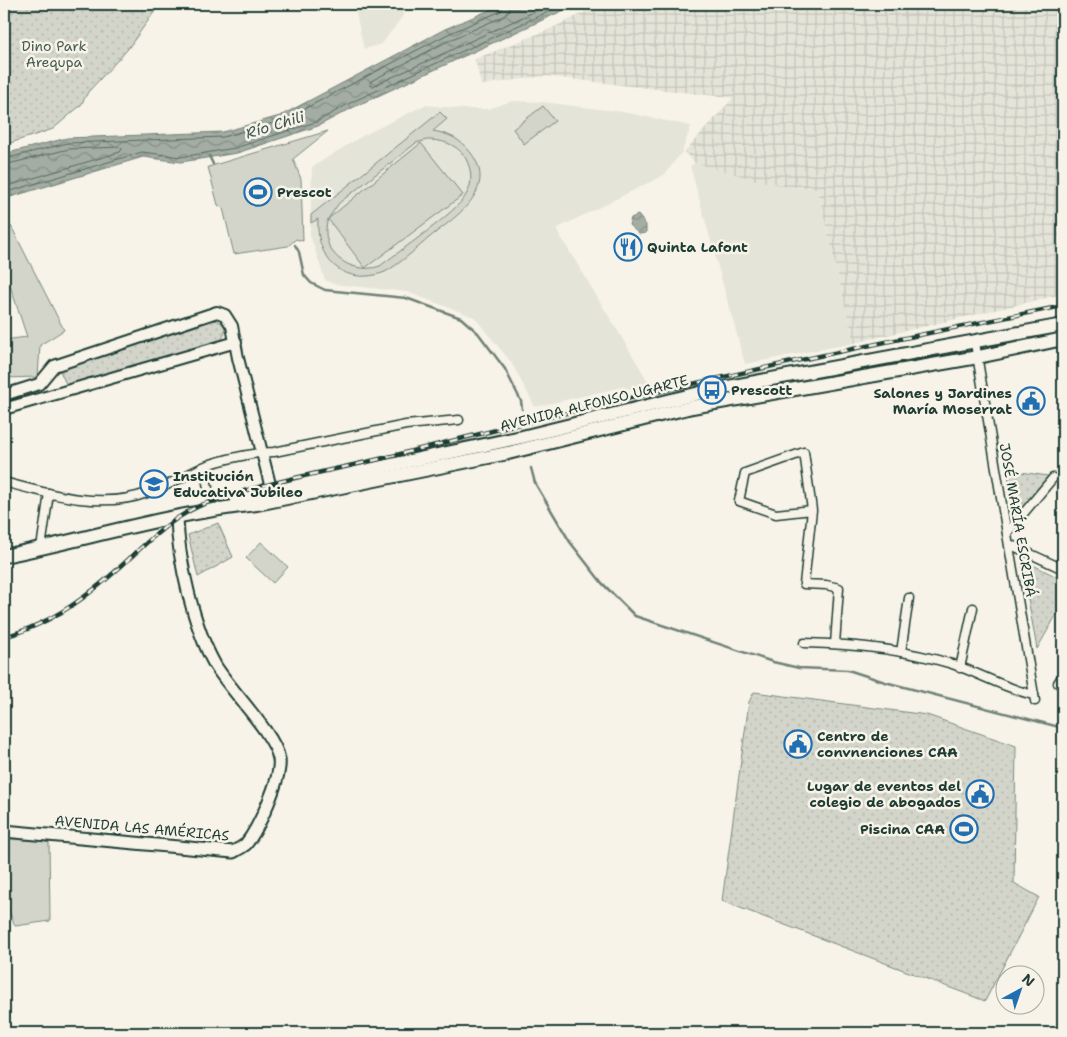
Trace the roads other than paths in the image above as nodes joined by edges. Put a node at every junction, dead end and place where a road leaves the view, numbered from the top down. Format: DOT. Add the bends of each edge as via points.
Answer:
graph roads {
  1 [pos="1063,326"];
  2 [pos="1063,339"];
  3 [pos="236,342"];
  4 [pos="975,343"];
  5 [pos="978,357"];
  6 [pos="42,380"];
  7 [pos="4,395"];
  8 [pos="51,397"];
  9 [pos="4,409"];
  10 [pos="459,420"];
  11 [pos="536,440"];
  12 [pos="263,452"];
  13 [pos="204,467"];
  14 [pos="1052,478"];
  15 [pos="4,482"];
  16 [pos="208,488"];
  17 [pos="49,493"];
  18 [pos="273,495"];
  19 [pos="812,510"];
  20 [pos="177,518"];
  21 [pos="1007,533"];
  22 [pos="1009,544"];
  23 [pos="41,548"];
  24 [pos="4,556"];
  25 [pos="1063,560"];
  26 [pos="1061,568"];
  27 [pos="909,598"];
  28 [pos="973,608"];
  29 [pos="804,643"];
  30 [pos="835,644"];
  31 [pos="901,652"];
  32 [pos="960,668"];
  33 [pos="1063,674"];
  34 [pos="1058,683"];
  35 [pos="4,831"];
  1 -- 4 [label="main road, AVENIDA ALFONSO UGARTE"];
  2 -- 5 [label="main road, AVENIDA ALFONSO UGARTE"];
  3 -- 6 [label="street" via="225,315 217,312 201,315 54,366"];
  3 -- 8 [label="street"];
  3 -- 12 [label="street"];
  4 -- 5 [label="street, JOSÉ MARÍA ESCRIBÁ"];
  4 -- 11 [label="main road, AVENIDA ALFONSO UGARTE" via="712,390"];
  5 -- 11 [label="main road, AVENIDA ALFONSO UGARTE" via="692,407"];
  5 -- 21 [label="street, JOSÉ MARÍA ESCRIBÁ"];
  6 -- 7 [label="street"];
  6 -- 8 [label="street"];
  8 -- 9 [label="street"];
  10 -- 12 [label="street" via="406,425"];
  11 -- 18 [label="main road, AVENIDA ALFONSO UGARTE" via="522,437"];
  11 -- 18 [label="main road, AVENIDA ALFONSO UGARTE" via="523,450"];
  12 -- 13 [label="street"];
  12 -- 18 [label="street"];
  13 -- 16 [label="street"];
  13 -- 17 [label="street" via="145,494 117,499 92,500"];
  14 -- 21 [label="street"];
  15 -- 17 [label="street"];
  17 -- 23 [label="street"];
  18 -- 20 [label="main road, AVENIDA ALFONSO UGARTE"];
  19 -- 19 [label="street" via="804,452 745,473 739,501 776,514"];
  19 -- 30 [label="street" via="804,584 838,588"];
  20 -- 23 [label="main road, AVENIDA ALFONSO UGARTE" via="147,522"];
  20 -- 35 [label="main road, AVENIDA LAS AMÉRICAS" via="180,551 200,630 216,665 270,740 279,760 276,783 253,835 244,846 233,852"];
  21 -- 22 [label="street, JOSÉ MARÍA ESCRIBÁ"];
  22 -- 26 [label="street"];
  22 -- 32 [label="street, JOSÉ MARÍA ESCRIBÁ" via="1035,698"];
  23 -- 24 [label="main road, AVENIDA ALFONSO UGARTE"];
  25 -- 26 [label="street"];
  27 -- 31 [label="street"];
  28 -- 32 [label="street"];
  29 -- 30 [label="street"];
  30 -- 31 [label="street" via="868,645"];
  31 -- 32 [label="street"];
  33 -- 34 [label="street"];
}
